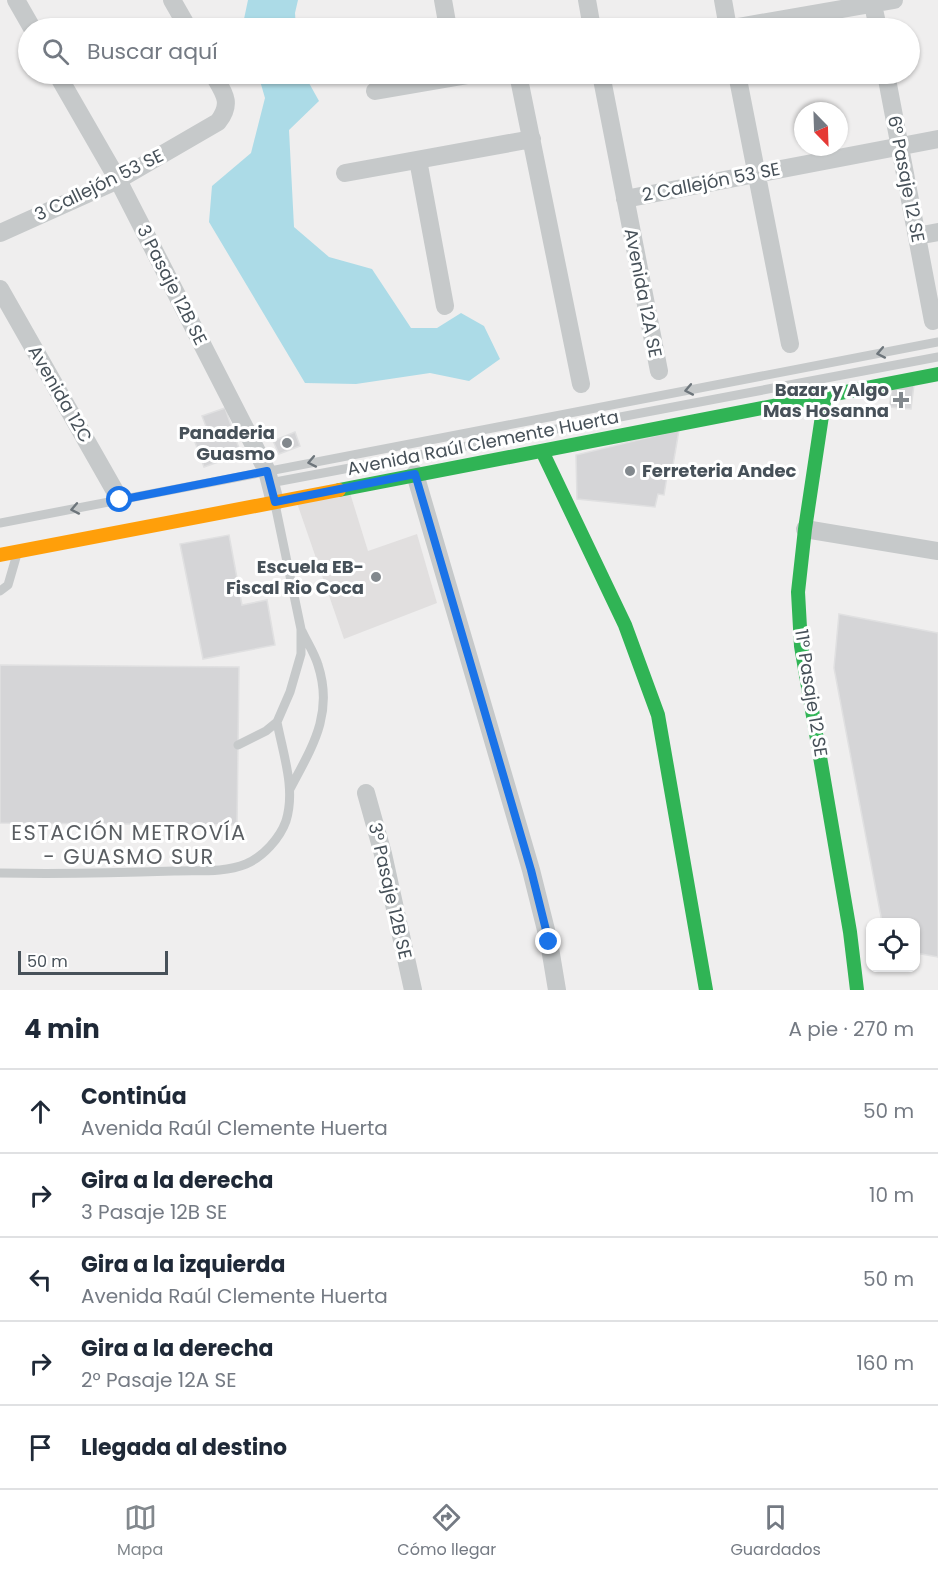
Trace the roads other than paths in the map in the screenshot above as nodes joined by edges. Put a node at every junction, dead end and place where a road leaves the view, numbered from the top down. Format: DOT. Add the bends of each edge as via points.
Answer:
graph roads {
  1 [pos="16,0"];
  2 [pos="172,0"];
  3 [pos="443,0"];
  4 [pos="587,0"];
  5 [pos="723,0"];
  6 [pos="894,0"];
  7 [pos="873,2"];
  8 [pos="26,18"];
  9 [pos="182,18"];
  10 [pos="446,18"];
  11 [pos="590,18"];
  12 [pos="728,18"];
  13 [pos="785,18"];
  14 [pos="876,18"];
  15 [pos="63,84"];
  16 [pos="219,84"];
  17 [pos="411,84"];
  18 [pos="520,84"];
  19 [pos="603,84"];
  20 [pos="739,84"];
  21 [pos="888,84"];
  22 [pos="375,91"];
  23 [pos="532,139"];
  24 [pos="938,139"];
  25 [pos="900,146"];
  26 [pos="418,160"];
  27 [pos="345,173"];
  28 [pos="757,173"];
  29 [pos="118,180"];
  30 [pos="625,199"];
  31 [pos="938,232"];
  32 [pos="0,233"];
  33 [pos="917,236"];
  34 [pos="0,289"];
  35 [pos="445,306"];
  36 [pos="933,321"];
  37 [pos="938,342"];
  38 [pos="790,344"];
  39 [pos="938,357"];
  40 [pos="658,371"];
  41 [pos="938,374"];
  42 [pos="581,384"];
  43 [pos="825,396"];
  44 [pos="542,451"];
  45 [pos="415,474"];
  46 [pos="268,477"];
  47 [pos="120,500"];
  48 [pos="275,502"];
  49 [pos="0,523"];
  50 [pos="805,529"];
  51 [pos="938,551"];
  52 [pos="17,552"];
  53 [pos="0,555"];
  54 [pos="0,591"];
  55 [pos="301,629"];
  56 [pos="277,722"];
  57 [pos="238,745"];
  58 [pos="291,789"];
  59 [pos="366,793"];
  60 [pos="0,873"];
  61 [pos="413,990"];
  62 [pos="557,990"];
  63 [pos="706,990"];
  64 [pos="856,990"];
  1 -- 8 [label="street"];
  2 -- 9 [label="street"];
  3 -- 10 [label="street"];
  4 -- 11 [label="street"];
  5 -- 12 [label="street"];
  6 -- 7 [label="street"];
  7 -- 13 [label="street"];
  7 -- 14 [label="street"];
  15 -- 29 [label="street, 3 Pasaje 12B SE"];
  16 -- 29 [label="street, 3 Callejón 53 SE" via="226,97 225,113 218,122"];
  17 -- 22 [label="street"];
  18 -- 23 [label="street"];
  19 -- 30 [label="street, Avenida 12A SE"];
  20 -- 28 [label="street"];
  21 -- 25 [label="street, 6° Pasaje 12 SE"];
  23 -- 26 [label="street"];
  23 -- 42 [label="street"];
  24 -- 25 [label="street, 2 Callejón 53 SE"];
  25 -- 28 [label="street, 2 Callejón 53 SE"];
  25 -- 33 [label="street, 6° Pasaje 12 SE"];
  26 -- 27 [label="street"];
  26 -- 35 [label="street"];
  28 -- 30 [label="street, 2 Callejón 53 SE"];
  28 -- 38 [label="street"];
  29 -- 32 [label="street, 3 Callejón 53 SE"];
  29 -- 46 [label="street, 3 Pasaje 12B SE"];
  30 -- 40 [label="street, Avenida 12A SE"];
  31 -- 33 [label="street"];
  33 -- 36 [label="street, 6° Pasaje 12 SE"];
  34 -- 47 [label="street, Avenida 12C"];
  37 -- 46 [label="lane, one-way"];
  39 -- 46 [label="lane"];
  41 -- 43 [label="street, Avenida Raúl Clemente Huerta"];
  43 -- 44 [label="street, Avenida Raúl Clemente Huerta"];
  43 -- 50 [label="street, 11° Pasaje 12 SE"];
  44 -- 45 [label="street, Avenida Raúl Clemente Huerta"];
  44 -- 63 [label="street" via="625,625 658,715"];
  45 -- 48 [label="street, Avenida Raúl Clemente Huerta"];
  45 -- 62 [label="street" via="531,870"];
  46 -- 47 [label="lane"];
  46 -- 48 [label="street, 3 Pasaje 12B SE"];
  47 -- 49 [label="lane, one-way"];
  48 -- 52 [label="street, Avenida Raúl Clemente Huerta"];
  48 -- 55 [label="lane"];
  50 -- 51 [label="street"];
  50 -- 64 [label="street, 11° Pasaje 12 SE" via="798,592 801,646 850,932"];
  52 -- 53 [label="street, Avenida Raúl Clemente Huerta"];
  52 -- 54 [label="lane" via="8,585"];
  55 -- 56 [label="lane" via="302,654"];
  55 -- 58 [label="lane" via="318,665 323,718"];
  56 -- 57 [label="lane"];
  56 -- 58 [label="lane"];
  58 -- 60 [label="lane" via="286,822 269,848 247,863 226,869"];
  59 -- 61 [label="street, 3° Pasaje 12B SE"];
}
